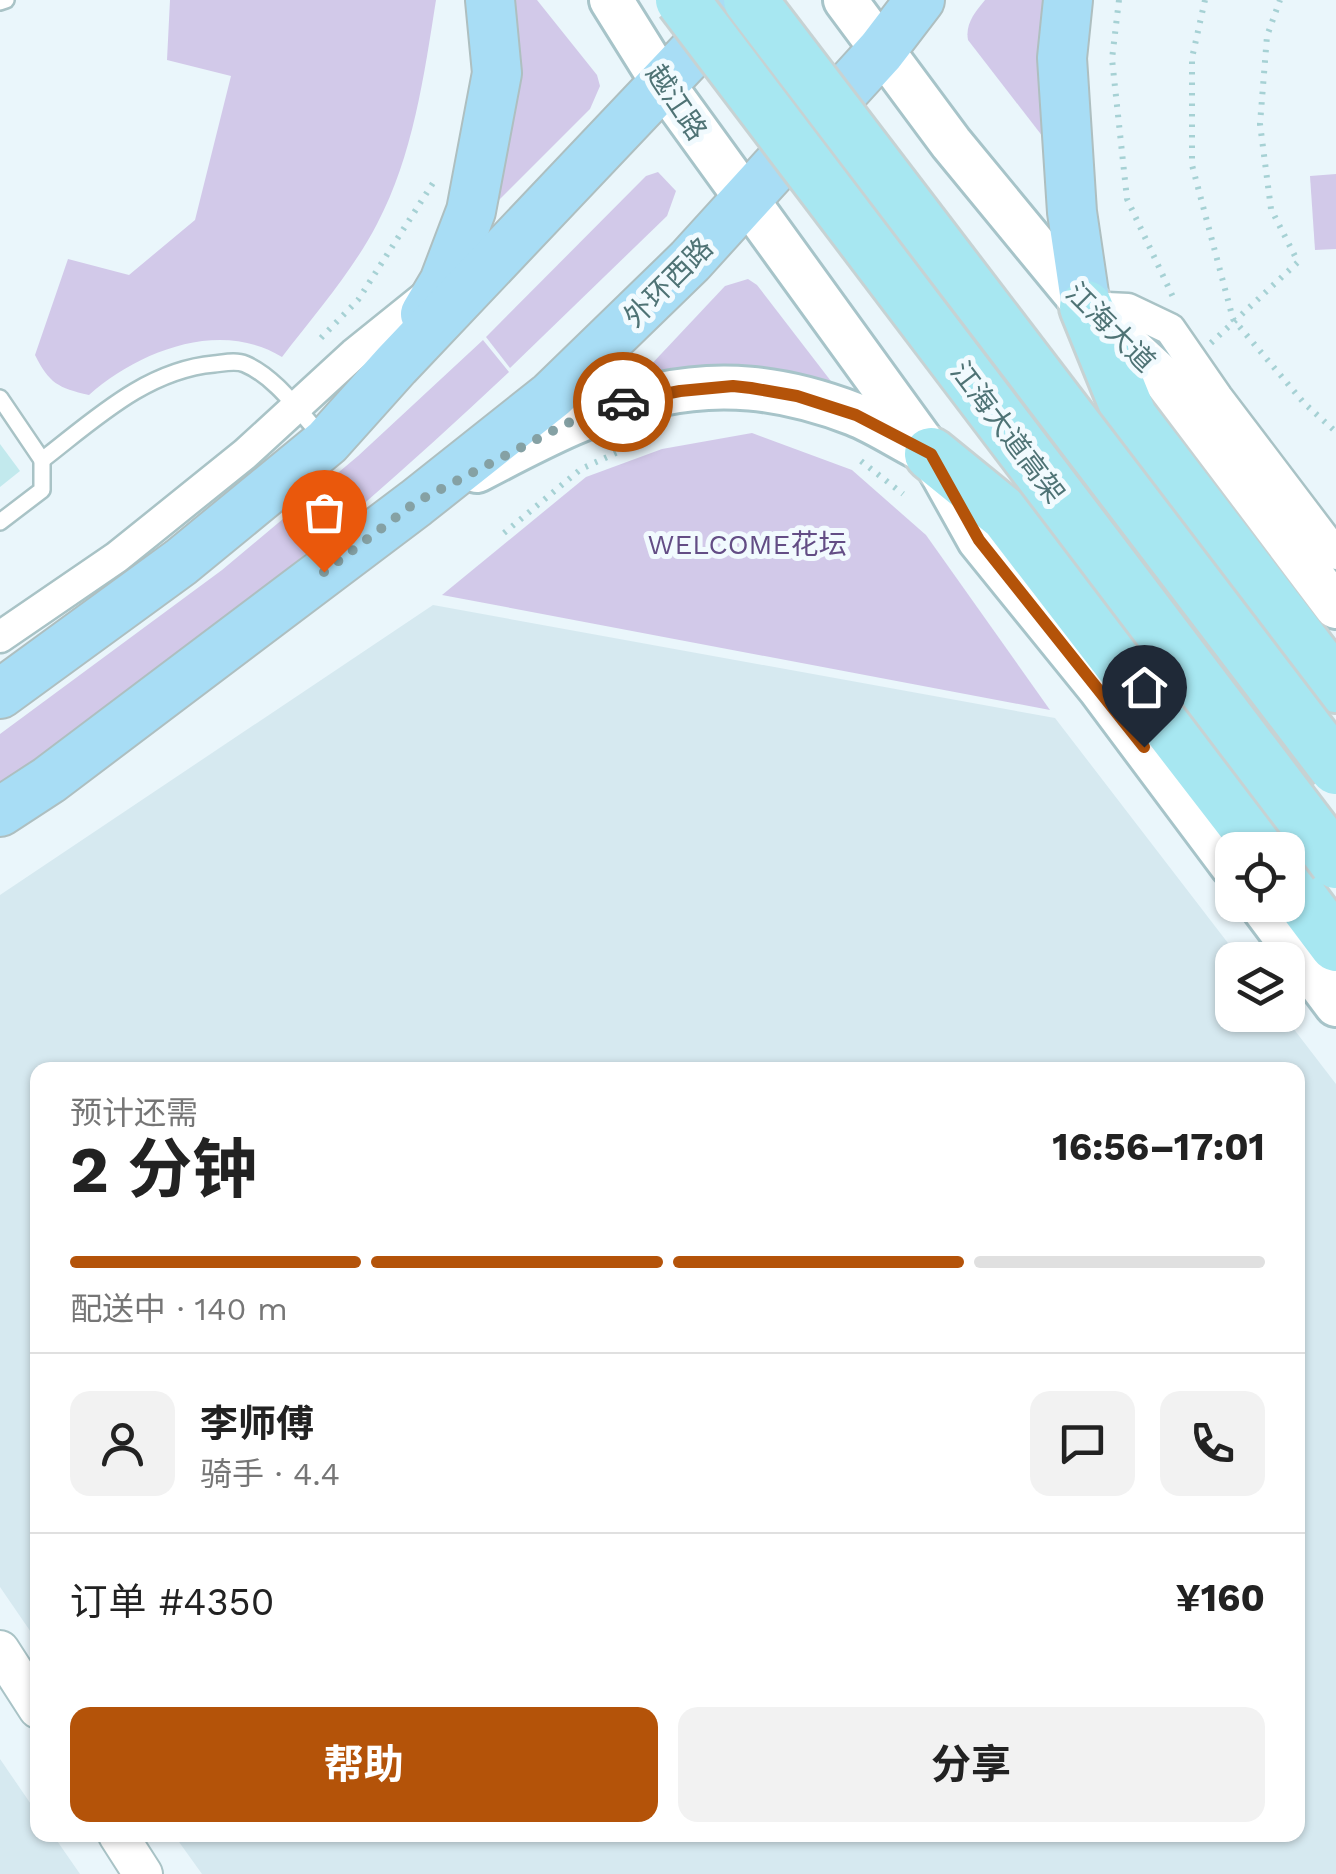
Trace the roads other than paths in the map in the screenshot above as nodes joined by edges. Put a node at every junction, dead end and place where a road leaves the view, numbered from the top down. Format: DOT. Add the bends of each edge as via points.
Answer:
graph roads {
  1 [pos="490,0"];
  2 [pos="611,0"];
  3 [pos="682,0"];
  4 [pos="742,0"];
  5 [pos="750,0"];
  6 [pos="846,0"];
  7 [pos="920,0"];
  8 [pos="1068,0"];
  9 [pos="881,51"];
  10 [pos="664,86"];
  11 [pos="746,202"];
  12 [pos="514,241"];
  13 [pos="444,282"];
  14 [pos="1086,307"];
  15 [pos="396,365"];
  16 [pos="0,398"];
  17 [pos="327,442"];
  18 [pos="42,460"];
  19 [pos="917,474"];
  20 [pos="416,502"];
  21 [pos="0,522"];
  22 [pos="1334,545"];
  23 [pos="1336,606"];
  24 [pos="0,637"];
  25 [pos="1336,686"];
  26 [pos="0,694"];
  27 [pos="1336,768"];
  28 [pos="0,812"];
  29 [pos="1250,832"];
  30 [pos="1215,843"];
  31 [pos="1336,862"];
  32 [pos="1305,904"];
  33 [pos="1274,922"];
  34 [pos="1336,945"];
  35 [pos="1336,1005"];
  36 [pos="0,1650"];
  37 [pos="30,1697"];
  38 [pos="122,1842"];
  39 [pos="143,1874"];
  1 -- 13 [label="main road" via="496,73 471,211"];
  2 -- 10 [label="main road, 越江路"];
  3 -- 31 [label="highway, 江海大道高架, bridge"];
  4 -- 10 [label="main road"];
  5 -- 27 [label="highway, 江海大道高架, bridge"];
  6 -- 9 [label="main road"];
  7 -- 9 [label="main road, 外环西路"];
  8 -- 14 [label="main road" via="1062,58"];
  9 -- 11 [label="main road, 外环西路"];
  9 -- 14 [label="main road, 江海大道"];
  10 -- 11 [label="main road, 越江路"];
  10 -- 12 [label="main road"];
  11 -- 19 [label="main road, 越江路"];
  11 -- 20 [label="main road, 外环西路" via="552,394"];
  12 -- 13 [label="street"];
  12 -- 15 [label="main road"];
  13 -- 15 [label="main road"];
  13 -- 24 [label="street" via="231,466 118,556"];
  14 -- 22 [label="street" via="1128,309 1170,329"];
  14 -- 23 [label="main road, 江海大道" via="1164,379"];
  14 -- 25 [label="highway" via="1130,418"];
  15 -- 17 [label="main road"];
  16 -- 18 [label="lane"];
  17 -- 18 [label="lane" via="266,377 241,362 158,378"];
  17 -- 26 [label="main road" via="181,562"];
  18 -- 21 [label="lane" via="42,490"];
  19 -- 20 [label="main road" via="856,415 733,386 602,410"];
  19 -- 29 [label="highway" via="1006,515"];
  19 -- 30 [label="main road, 越江路" via="1100,688"];
  20 -- 28 [label="main road, 外环西路"];
  32 -- 34 [label="highway"];
  33 -- 35 [label="main road"];
  36 -- 37 [label="street"];
  38 -- 39 [label="street"];
}
